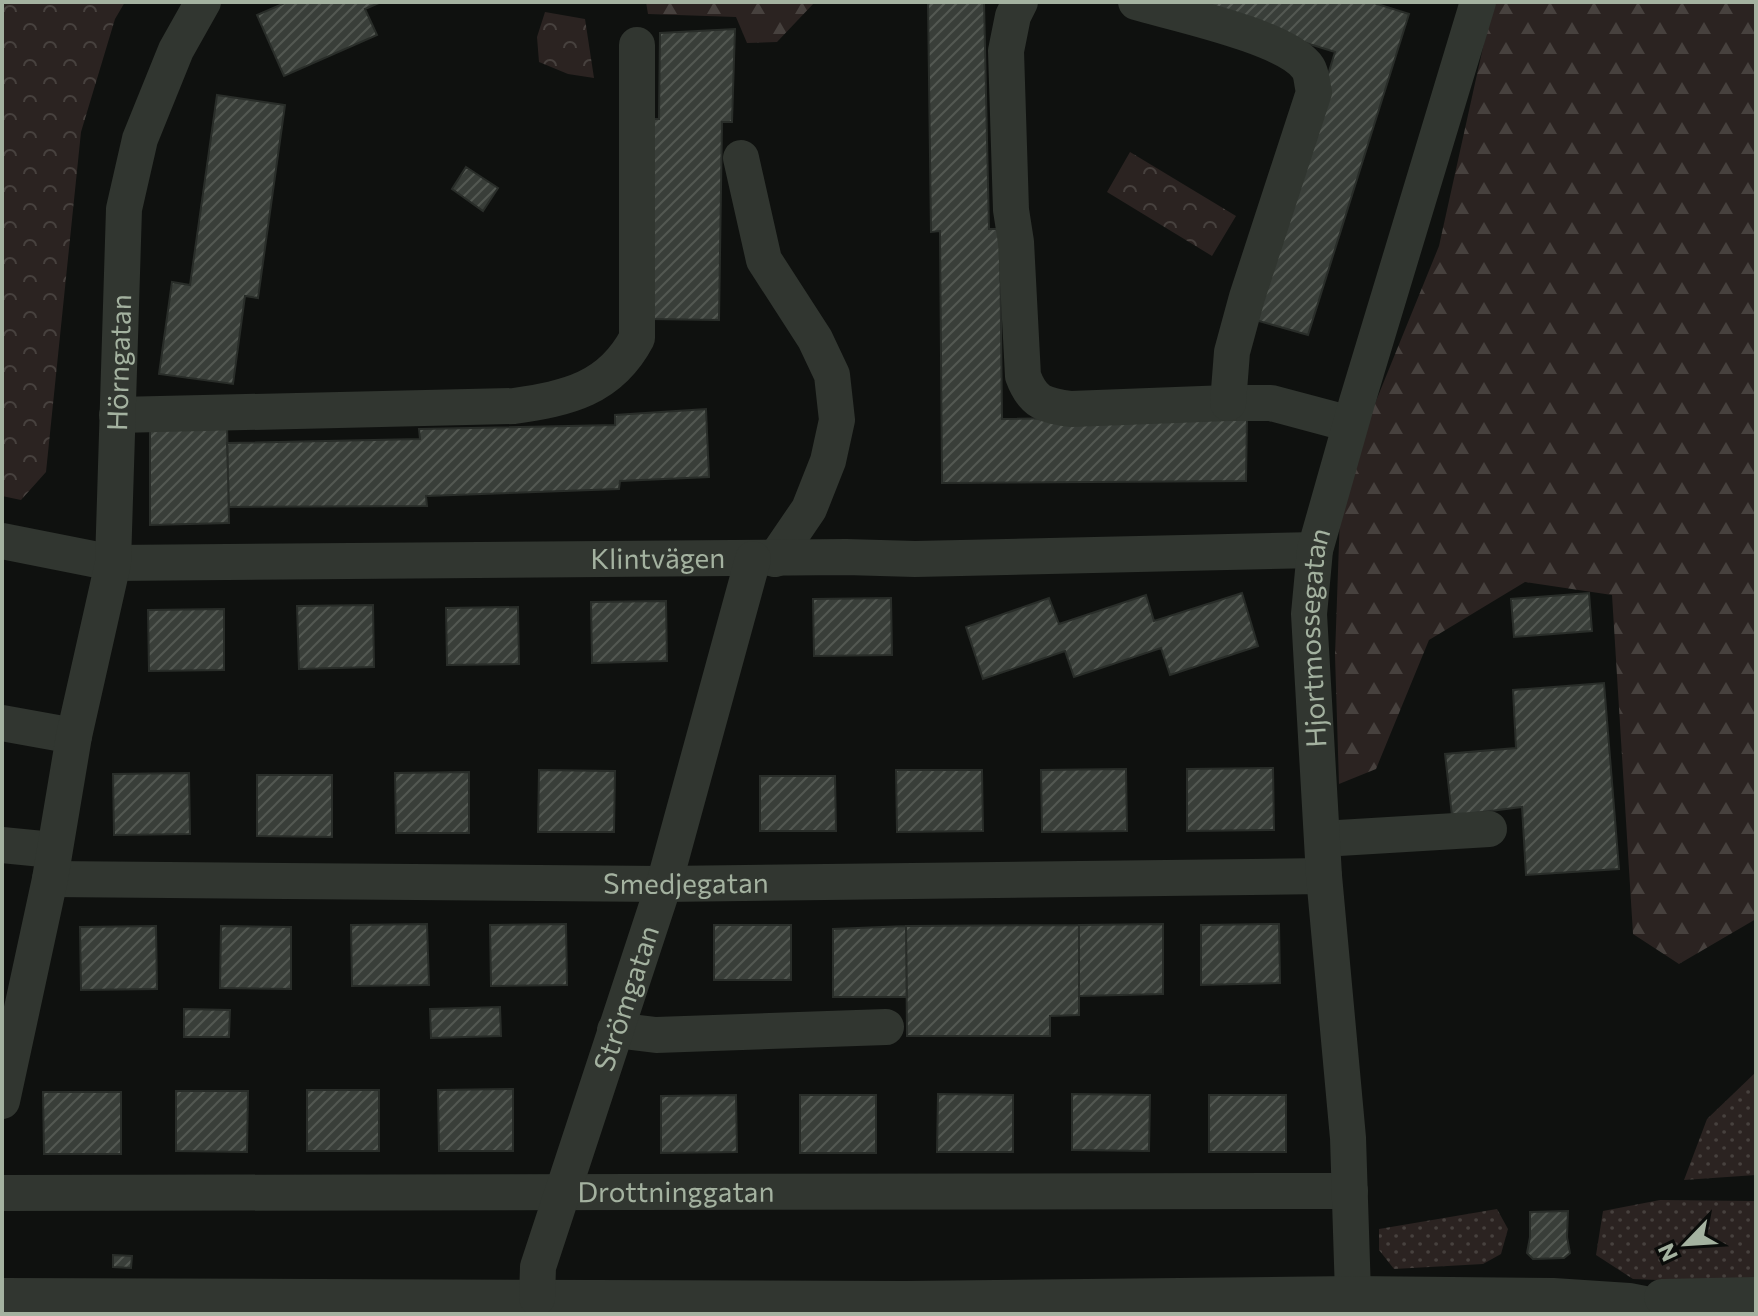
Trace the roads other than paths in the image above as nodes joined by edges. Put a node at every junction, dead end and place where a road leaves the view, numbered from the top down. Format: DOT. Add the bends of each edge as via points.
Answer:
graph roads {
  1 [pos="203,2"];
  2 [pos="1020,2"];
  3 [pos="1136,2"];
  4 [pos="1471,4"];
  5 [pos="637,45"];
  6 [pos="741,158"];
  7 [pos="1228,403"];
  8 [pos="117,415"];
  9 [pos="1350,424"];
  10 [pos="2,541"];
  11 [pos="1315,550"];
  12 [pos="764,559"];
  13 [pos="113,563"];
  14 [pos="2,723"];
  15 [pos="74,736"];
  16 [pos="1489,829"];
  17 [pos="1322,839"];
  18 [pos="2,845"];
  19 [pos="51,864"];
  20 [pos="1324,876"];
  21 [pos="664,884"];
  22 [pos="886,1027"];
  23 [pos="615,1030"];
  24 [pos="2,1101"];
  25 [pos="1350,1191"];
  26 [pos="561,1192"];
  27 [pos="2,1193"];
  28 [pos="1353,1294"];
  29 [pos="1756,1295"];
  30 [pos="2,1296"];
  31 [pos="537,1298"];
  32 [pos="1629,1301"];
  33 [pos="482,1306"];
  34 [pos="1068,1306"];
  35 [pos="905,1307"];
  36 [pos="1695,1314"];
  1 -- 8 [label="street, Hörngatan" via="176,50 140,139 124,209"];
  2 -- 7 [label="street" via="1006,51 1011,210 1023,376 1030,394 1047,406 1071,409"];
  3 -- 7 [label="street" via="1288,51 1308,68 1314,92 1247,297 1232,352"];
  4 -- 9 [label="street, Hjortmossegatan"];
  5 -- 8 [label="street" via="637,338 627,358 606,378 554,400 514,406"];
  6 -- 12 [label="street, Strömgatan" via="764,260 832,375 837,420 809,509"];
  7 -- 9 [label="street" via="1271,403"];
  8 -- 13 [label="street, Hörngatan"];
  9 -- 11 [label="street, Hjortmossegatan"];
  10 -- 13 [label="street, Klintvägen"];
  11 -- 12 [label="street, Klintvägen"];
  11 -- 17 [label="street, Hjortmossegatan" via="1309,614"];
  12 -- 13 [label="street, Klintvägen"];
  12 -- 21 [label="street, Strömgatan"];
  13 -- 15 [label="street, Hörngatan"];
  14 -- 15 [label="street"];
  15 -- 19 [label="street, Hörngatan"];
  16 -- 17 [label="street"];
  17 -- 20 [label="street, Hjortmossegatan"];
  18 -- 19 [label="street, Smedjegatan"];
  19 -- 21 [label="street, Smedjegatan"];
  19 -- 24 [label="street, Hörngatan"];
  20 -- 21 [label="street, Smedjegatan"];
  20 -- 25 [label="street, Hjortmossegatan"];
  21 -- 23 [label="street, Strömgatan"];
  22 -- 23 [label="street" via="656,1035"];
  23 -- 26 [label="street, Strömgatan"];
  25 -- 26 [label="street, Drottninggatan"];
  25 -- 28 [label="street, Hjortmossegatan"];
  26 -- 27 [label="street, Drottninggatan"];
  26 -- 31 [label="street, Strömgatan" via="538,1267"];
  28 -- 32 [label="street"];
  28 -- 34 [label="street"];
  29 -- 32 [label="street"];
  30 -- 33 [label="street"];
  31 -- 33 [label="street"];
  31 -- 35 [label="street"];
  32 -- 36 [label="street"];
  34 -- 35 [label="street"];
}
